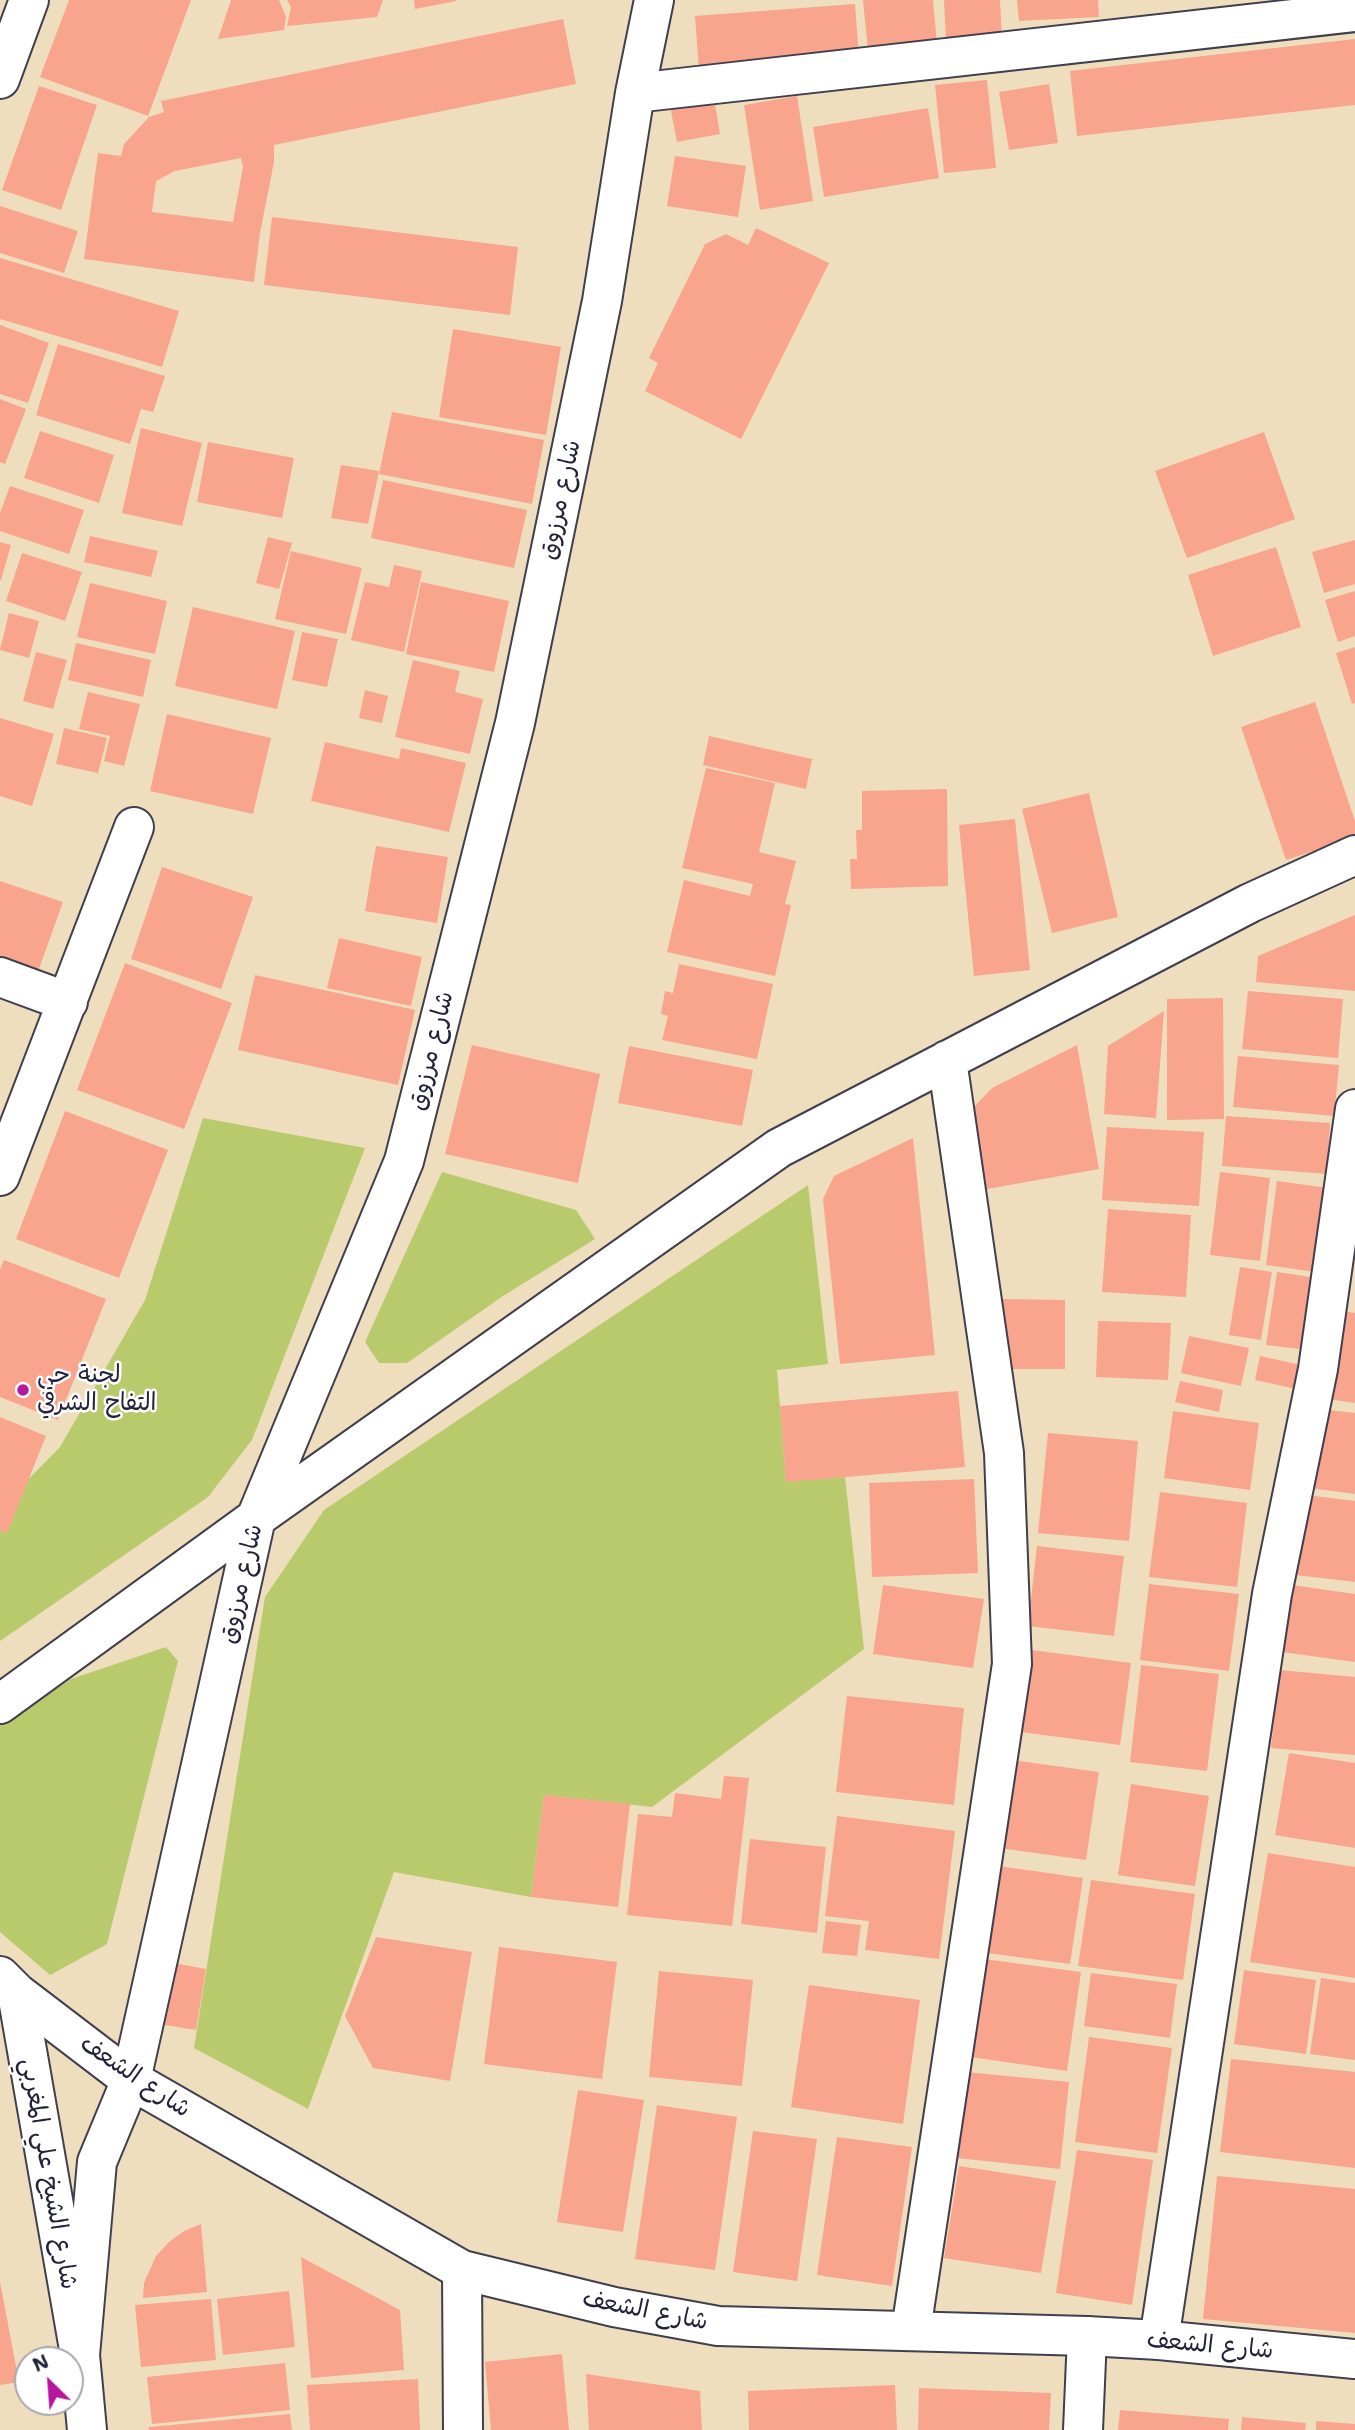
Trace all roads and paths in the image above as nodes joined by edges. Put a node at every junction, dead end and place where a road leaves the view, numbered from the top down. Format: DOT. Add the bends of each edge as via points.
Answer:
graph roads {
  1 [pos="29,0"];
  2 [pos="654,0"];
  3 [pos="1355,12"];
  4 [pos="0,79"];
  5 [pos="635,93"];
  6 [pos="134,827"];
  7 [pos="1354,858"];
  8 [pos="0,977"];
  9 [pos="68,1002"];
  10 [pos="947,1060"];
  11 [pos="1355,1109"];
  12 [pos="0,1176"];
  13 [pos="256,1517"];
  14 [pos="0,1704"];
  15 [pos="6,1985"];
  16 [pos="131,2080"];
  17 [pos="462,2270"];
  18 [pos="911,2330"];
  19 [pos="1087,2336"];
  20 [pos="1159,2340"];
  21 [pos="78,2346"];
  22 [pos="81,2346"];
  23 [pos="1355,2359"];
  24 [pos="84,2398"];
  25 [pos="87,2430"];
  26 [pos="463,2430"];
  27 [pos="1083,2430"];
  1 -- 4 [label="street"];
  2 -- 5 [label="street, شارع مرزوق"];
  3 -- 5 [label="street"];
  5 -- 13 [label="street, شارع مرزوق" via="602,301 515,723 404,1161"];
  6 -- 9 [label="street"];
  7 -- 10 [label="street" via="1250,902"];
  8 -- 9 [label="street"];
  9 -- 12 [label="street"];
  10 -- 13 [label="street" via="779,1147"];
  10 -- 18 [label="street" via="1004,1453 1012,1664"];
  11 -- 20 [label="street" via="1318,1369 1272,1594"];
  13 -- 14 [label="street"];
  13 -- 16 [label="street, شارع مرزوق"];
  15 -- 16 [label="street, شارع الشعف"];
  15 -- 21 [label="street, شارع الشيخ علي المغربي"];
  16 -- 17 [label="street, شارع الشعف"];
  16 -- 22 [label="street, شارع الشيخ علي المغربي" via="97,2162"];
  17 -- 18 [label="street, شارع الشعف" via="614,2307 718,2326"];
  17 -- 26 [label="street"];
  18 -- 19 [label="street, شارع الشعف"];
  19 -- 20 [label="street, شارع الشعف"];
  19 -- 27 [label="street"];
  20 -- 23 [label="street, شارع الشعف"];
  24 -- 25 [label="street, شارع الشيخ علي المغربي"];
}
